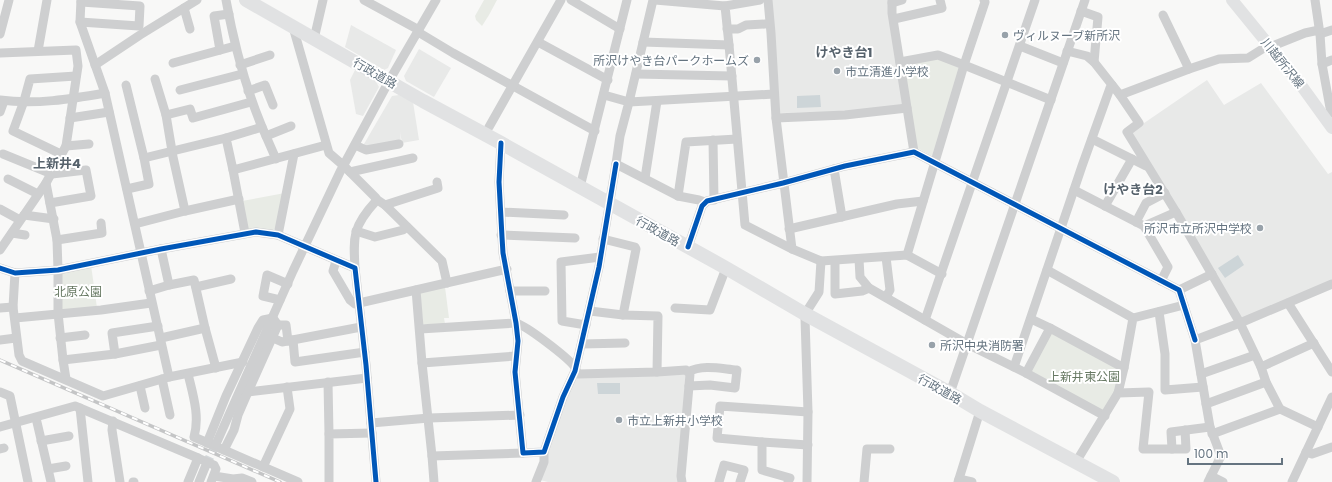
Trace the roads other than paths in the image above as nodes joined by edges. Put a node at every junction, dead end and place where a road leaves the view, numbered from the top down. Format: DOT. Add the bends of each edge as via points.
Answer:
graph roads {
  1 [pos="9,0"];
  2 [pos="47,0"];
  3 [pos="196,0"];
  4 [pos="226,0"];
  5 [pos="246,0"];
  6 [pos="323,0"];
  7 [pos="364,0"];
  8 [pos="436,0"];
  9 [pos="561,0"];
  10 [pos="571,0"];
  11 [pos="627,0"];
  12 [pos="654,0"];
  13 [pos="760,0"];
  14 [pos="768,0"];
  15 [pos="902,0"];
  16 [pos="940,0"];
  17 [pos="984,0"];
  18 [pos="1035,0"];
  19 [pos="1085,0"];
  20 [pos="1232,0"];
  21 [pos="1315,0"];
  22 [pos="81,1"];
  23 [pos="892,1"];
  24 [pos="702,2"];
  25 [pos="725,6"];
  26 [pos="184,8"];
  27 [pos="1081,11"];
  28 [pos="229,14"];
  29 [pos="1163,14"];
  30 [pos="894,19"];
  31 [pos="80,22"];
  32 [pos="765,24"];
  33 [pos="293,27"];
  34 [pos="620,28"];
  35 [pos="190,29"];
  36 [pos="727,29"];
  37 [pos="1332,30"];
  38 [pos="139,31"];
  39 [pos="419,31"];
  40 [pos="1320,32"];
  41 [pos="0,34"];
  42 [pos="314,39"];
  43 [pos="538,42"];
  44 [pos="643,42"];
  45 [pos="729,45"];
  46 [pos="235,46"];
  47 [pos="1020,46"];
  48 [pos="1271,47"];
  49 [pos="220,50"];
  50 [pos="38,51"];
  51 [pos="1068,51"];
  52 [pos="0,53"];
  53 [pos="270,55"];
  54 [pos="1332,60"];
  55 [pos="900,62"];
  56 [pos="1094,62"];
  57 [pos="173,63"];
  58 [pos="1063,63"];
  59 [pos="1322,64"];
  60 [pos="95,65"];
  61 [pos="964,65"];
  62 [pos="241,69"];
  63 [pos="1189,69"];
  64 [pos="636,74"];
  65 [pos="76,76"];
  66 [pos="732,76"];
  67 [pos="155,80"];
  68 [pos="608,80"];
  69 [pos="389,81"];
  70 [pos="1006,82"];
  71 [pos="126,85"];
  72 [pos="1112,85"];
  73 [pos="513,86"];
  74 [pos="180,90"];
  75 [pos="248,91"];
  76 [pos="105,93"];
  77 [pos="774,94"];
  78 [pos="604,95"];
  79 [pos="1120,95"];
  80 [pos="1330,96"];
  81 [pos="734,97"];
  82 [pos="73,99"];
  83 [pos="1051,100"];
  84 [pos="2,101"];
  85 [pos="24,101"];
  86 [pos="657,101"];
  87 [pos="251,102"];
  88 [pos="629,102"];
  89 [pos="273,105"];
  90 [pos="907,108"];
  91 [pos="0,112"];
  92 [pos="109,112"];
  93 [pos="1329,114"];
  94 [pos="166,116"];
  95 [pos="70,118"];
  96 [pos="776,118"];
  97 [pos="291,126"];
  98 [pos="489,127"];
  99 [pos="1332,128"];
  100 [pos="264,132"];
  101 [pos="595,132"];
  102 [pos="226,138"];
  103 [pos="737,139"];
  104 [pos="1092,139"];
  105 [pos="713,140"];
  106 [pos="501,143"];
  107 [pos="88,144"];
  108 [pos="399,144"];
  109 [pos="326,145"];
  110 [pos="354,145"];
  111 [pos="63,150"];
  112 [pos="173,152"];
  113 [pos="914,152"];
  114 [pos="3,154"];
  115 [pos="294,154"];
  116 [pos="144,158"];
  117 [pos="413,158"];
  118 [pos="1132,158"];
  119 [pos="276,159"];
  120 [pos="935,162"];
  121 [pos="616,164"];
  122 [pos="1147,166"];
  123 [pos="347,169"];
  124 [pos="233,170"];
  125 [pos="834,170"];
  126 [pos="52,174"];
  127 [pos="645,178"];
  128 [pos="8,179"];
  129 [pos="437,182"];
  130 [pos="972,182"];
  131 [pos="46,183"];
  132 [pos="783,183"];
  133 [pos="580,187"];
  134 [pos="127,189"];
  135 [pos="1074,190"];
  136 [pos="742,193"];
  137 [pos="1165,193"];
  138 [pos="38,194"];
  139 [pos="678,196"];
  140 [pos="239,199"];
  141 [pos="376,199"];
  142 [pos="714,200"];
  143 [pos="923,201"];
  144 [pos="705,202"];
  145 [pos="50,203"];
  146 [pos="609,204"];
  147 [pos="1016,204"];
  148 [pos="385,205"];
  149 [pos="1105,206"];
  150 [pos="0,209"];
  151 [pos="185,211"];
  152 [pos="501,212"];
  153 [pos="1176,212"];
  154 [pos="564,215"];
  155 [pos="842,217"];
  156 [pos="22,218"];
  157 [pos="54,219"];
  158 [pos="101,223"];
  159 [pos="135,224"];
  160 [pos="1140,224"];
  161 [pos="407,227"];
  162 [pos="1061,228"];
  163 [pos="789,229"];
  164 [pos="356,231"];
  165 [pos="12,233"];
  166 [pos="245,233"];
  167 [pos="25,235"];
  168 [pos="278,235"];
  169 [pos="501,235"];
  170 [pos="575,238"];
  171 [pos="603,239"];
  172 [pos="57,240"];
  173 [pos="1,246"];
  174 [pos="304,247"];
  175 [pos="688,247"];
  176 [pos="161,248"];
  177 [pos="792,249"];
  178 [pos="141,253"];
  179 [pos="907,255"];
  180 [pos="600,257"];
  181 [pos="886,257"];
  182 [pos="859,259"];
  183 [pos="336,261"];
  184 [pos="821,261"];
  185 [pos="835,261"];
  186 [pos="0,268"];
  187 [pos="355,268"];
  188 [pos="726,268"];
  189 [pos="506,269"];
  190 [pos="58,270"];
  191 [pos="1047,270"];
  192 [pos="15,273"];
  193 [pos="942,274"];
  194 [pos="1212,274"];
  195 [pos="231,279"];
  196 [pos="1161,281"];
  197 [pos="447,283"];
  198 [pos="288,284"];
  199 [pos="1332,284"];
  200 [pos="168,285"];
  201 [pos="196,287"];
  202 [pos="869,288"];
  203 [pos="416,290"];
  204 [pos="1179,290"];
  205 [pos="149,291"];
  206 [pos="510,291"];
  207 [pos="545,292"];
  208 [pos="886,297"];
  209 [pos="280,300"];
  210 [pos="151,303"];
  211 [pos="1288,303"];
  212 [pos="359,304"];
  213 [pos="1184,305"];
  214 [pos="13,307"];
  215 [pos="0,308"];
  216 [pos="675,308"];
  217 [pos="590,311"];
  218 [pos="1159,312"];
  219 [pos="58,313"];
  220 [pos="805,314"];
  221 [pos="623,315"];
  222 [pos="15,318"];
  223 [pos="1133,318"];
  224 [pos="1031,319"];
  225 [pos="925,320"];
  226 [pos="276,322"];
  227 [pos="516,323"];
  228 [pos="1240,323"];
  229 [pos="586,325"];
  230 [pos="158,326"];
  231 [pos="361,327"];
  232 [pos="205,328"];
  233 [pos="1050,328"];
  234 [pos="420,329"];
  235 [pos="85,335"];
  236 [pos="16,338"];
  237 [pos="60,338"];
  238 [pos="272,338"];
  239 [pos="0,340"];
  240 [pos="291,340"];
  241 [pos="1195,340"];
  242 [pos="161,342"];
  243 [pos="625,343"];
  244 [pos="582,344"];
  245 [pos="967,344"];
  246 [pos="1314,344"];
  247 [pos="364,352"];
  248 [pos="115,354"];
  249 [pos="1255,355"];
  250 [pos="516,356"];
  251 [pos="63,360"];
  252 [pos="243,362"];
  253 [pos="422,363"];
  254 [pos="1014,367"];
  255 [pos="1261,367"];
  256 [pos="216,368"];
  257 [pos="1124,368"];
  258 [pos="575,371"];
  259 [pos="657,372"];
  260 [pos="688,372"];
  261 [pos="1332,372"];
  262 [pos="1026,373"];
  263 [pos="188,374"];
  264 [pos="1201,374"];
  265 [pos="165,378"];
  266 [pos="367,378"];
  267 [pos="66,379"];
  268 [pos="328,382"];
  269 [pos="1266,382"];
  270 [pos="140,386"];
  271 [pos="689,386"];
  272 [pos="287,387"];
  273 [pos="1203,387"];
  274 [pos="1165,390"];
  275 [pos="0,392"];
  276 [pos="248,392"];
  277 [pos="1149,392"];
  278 [pos="950,393"];
  279 [pos="1118,394"];
  280 [pos="1332,396"];
  281 [pos="1206,404"];
  282 [pos="80,408"];
  283 [pos="145,408"];
  284 [pos="1280,409"];
  285 [pos="980,411"];
  286 [pos="808,412"];
  287 [pos="170,415"];
  288 [pos="520,415"];
  289 [pos="1105,416"];
  290 [pos="36,418"];
  291 [pos="429,418"];
  292 [pos="113,421"];
  293 [pos="16,423"];
  294 [pos="0,427"];
  295 [pos="1318,427"];
  296 [pos="371,428"];
  297 [pos="1185,430"];
  298 [pos="1211,431"];
  299 [pos="329,434"];
  300 [pos="69,436"];
  301 [pos="41,441"];
  302 [pos="762,442"];
  303 [pos="207,443"];
  304 [pos="216,444"];
  305 [pos="808,445"];
  306 [pos="1332,448"];
  307 [pos="890,449"];
  308 [pos="1172,449"];
  309 [pos="224,450"];
  310 [pos="544,452"];
  311 [pos="1306,452"];
  312 [pos="523,453"];
  313 [pos="432,456"];
  314 [pos="198,458"];
  315 [pos="1076,462"];
  316 [pos="206,465"];
  317 [pos="66,466"];
  318 [pos="264,467"];
  319 [pos="48,470"];
  320 [pos="212,479"];
  321 [pos="807,479"];
  322 [pos="1210,479"];
  323 [pos="789,480"];
  324 [pos="959,480"];
  325 [pos="28,482"];
  326 [pos="51,482"];
  327 [pos="88,482"];
  328 [pos="120,482"];
  329 [pos="188,482"];
  330 [pos="199,482"];
  331 [pos="252,482"];
  332 [pos="298,482"];
  333 [pos="329,482"];
  334 [pos="376,482"];
  335 [pos="434,482"];
  336 [pos="536,482"];
  337 [pos="682,482"];
  338 [pos="719,482"];
  339 [pos="740,482"];
  340 [pos="864,482"];
  341 [pos="972,482"];
  342 [pos="1113,482"];
  343 [pos="1223,482"];
  344 [pos="1292,482"];
  1 -- 41 [label="street"];
  2 -- 50 [label="street"];
  3 -- 26 [label="street"];
  4 -- 28 [label="street"];
  5 -- 33 [label="highway, 行政道路"];
  6 -- 42 [label="street"];
  7 -- 39 [label="street"];
  8 -- 39 [label="street"];
  9 -- 43 [label="street"];
  10 -- 34 [label="street"];
  11 -- 34 [label="street"];
  12 -- 24 [label="street"];
  12 -- 44 [label="street"];
  13 -- 25 [label="street"];
  14 -- 77 [label="street"];
  15 -- 23 [label="street"];
  16 -- 30 [label="street" via="942,8"];
  17 -- 61 [label="street"];
  18 -- 47 [label="street"];
  19 -- 27 [label="street"];
  20 -- 48 [label="main road, 川越所沢線"];
  21 -- 40 [label="street"];
  22 -- 31 [label="street"];
  22 -- 38 [label="street" via="140,6"];
  23 -- 30 [label="street"];
  24 -- 25 [label="street"];
  25 -- 36 [label="street"];
  26 -- 35 [label="street"];
  26 -- 38 [label="street"];
  27 -- 51 [label="street"];
  27 -- 56 [label="street" via="1098,17"];
  28 -- 46 [label="street"];
  28 -- 49 [label="street" via="214,16"];
  29 -- 63 [label="street"];
  30 -- 55 [label="street"];
  31 -- 38 [label="street"];
  31 -- 60 [label="street"];
  32 -- 36 [label="street"];
  33 -- 42 [label="highway, 行政道路"];
  33 -- 109 [label="street"];
  34 -- 68 [label="street"];
  36 -- 45 [label="street"];
  37 -- 40 [label="street"];
  38 -- 60 [label="street"];
  39 -- 69 [label="street"];
  39 -- 73 [label="street"];
  40 -- 48 [label="street" via="1305,33"];
  40 -- 59 [label="street"];
  42 -- 69 [label="highway, 行政道路"];
  43 -- 68 [label="street"];
  43 -- 73 [label="street"];
  44 -- 45 [label="street"];
  44 -- 64 [label="street"];
  45 -- 66 [label="street"];
  46 -- 49 [label="street"];
  46 -- 62 [label="street"];
  47 -- 58 [label="street"];
  47 -- 70 [label="street"];
  48 -- 63 [label="street" via="1264,48 1248,58 1219,59"];
  48 -- 93 [label="main road, 川越所沢線"];
  49 -- 57 [label="street"];
  50 -- 52 [label="street"];
  50 -- 65 [label="street" via="76,50"];
  51 -- 56 [label="street" via="1087,56"];
  51 -- 58 [label="street"];
  53 -- 62 [label="street"];
  54 -- 59 [label="street"];
  55 -- 61 [label="street" via="938,55"];
  55 -- 90 [label="street"];
  56 -- 72 [label="street"];
  58 -- 83 [label="street"];
  59 -- 80 [label="street"];
  60 -- 76 [label="street"];
  61 -- 70 [label="street"];
  61 -- 120 [label="street"];
  62 -- 74 [label="street"];
  62 -- 75 [label="street"];
  63 -- 79 [label="street"];
  64 -- 66 [label="street"];
  64 -- 88 [label="street"];
  65 -- 82 [label="street"];
  65 -- 85 [label="street" via="30,79"];
  66 -- 81 [label="street"];
  67 -- 94 [label="street"];
  68 -- 78 [label="street"];
  69 -- 106 [label="highway, 行政道路"];
  69 -- 110 [label="street"];
  70 -- 83 [label="street"];
  70 -- 130 [label="street"];
  71 -- 116 [label="street"];
  72 -- 79 [label="street"];
  72 -- 104 [label="street"];
  73 -- 98 [label="street"];
  73 -- 101 [label="street"];
  75 -- 87 [label="street"];
  75 -- 89 [label="street" via="265,85"];
  76 -- 82 [label="street"];
  76 -- 92 [label="street"];
  77 -- 81 [label="street"];
  77 -- 96 [label="street"];
  78 -- 88 [label="street"];
  78 -- 101 [label="street"];
  79 -- 122 [label="street" via="1140,123 1127,132"];
  80 -- 93 [label="street"];
  81 -- 86 [label="street"];
  81 -- 103 [label="street"];
  82 -- 85 [label="street"];
  82 -- 95 [label="street"];
  83 -- 147 [label="street"];
  84 -- 85 [label="street"];
  84 -- 91 [label="street"];
  85 -- 111 [label="street" via="13,131"];
  86 -- 88 [label="street"];
  86 -- 127 [label="street"];
  87 -- 94 [label="street" via="193,118 190,109"];
  87 -- 100 [label="street"];
  88 -- 121 [label="street"];
  90 -- 96 [label="street" via="845,115"];
  90 -- 113 [label="street"];
  92 -- 95 [label="street"];
  92 -- 134 [label="street"];
  93 -- 99 [label="main road, 川越所沢線"];
  94 -- 112 [label="street"];
  95 -- 111 [label="street"];
  96 -- 132 [label="street"];
  97 -- 100 [label="street"];
  100 -- 102 [label="street"];
  100 -- 119 [label="street"];
  101 -- 133 [label="street"];
  102 -- 112 [label="street"];
  102 -- 124 [label="street"];
  103 -- 105 [label="street"];
  103 -- 136 [label="street"];
  104 -- 118 [label="street"];
  104 -- 135 [label="street"];
  105 -- 139 [label="street" via="686,142"];
  105 -- 142 [label="street"];
  106 -- 133 [label="highway, 行政道路"];
  106 -- 152 [label="street"];
  107 -- 111 [label="street"];
  108 -- 110 [label="street" via="366,150"];
  109 -- 115 [label="street"];
  109 -- 123 [label="street" via="329,153"];
  110 -- 123 [label="street"];
  111 -- 126 [label="street"];
  112 -- 116 [label="street"];
  112 -- 151 [label="street"];
  113 -- 120 [label="street"];
  113 -- 125 [label="street"];
  114 -- 126 [label="street"];
  115 -- 119 [label="street"];
  115 -- 168 [label="street"];
  116 -- 134 [label="street" via="149,184"];
  117 -- 123 [label="street"];
  118 -- 122 [label="street"];
  118 -- 149 [label="street"];
  119 -- 124 [label="street"];
  120 -- 130 [label="street"];
  120 -- 143 [label="street"];
  121 -- 127 [label="street"];
  121 -- 146 [label="street"];
  122 -- 137 [label="street"];
  123 -- 141 [label="street"];
  123 -- 174 [label="street"];
  124 -- 140 [label="street"];
  125 -- 132 [label="street"];
  125 -- 155 [label="street"];
  126 -- 131 [label="street"];
  126 -- 145 [label="street" via="86,170 91,196"];
  127 -- 139 [label="street"];
  128 -- 138 [label="street"];
  129 -- 148 [label="street" via="438,188"];
  130 -- 147 [label="street"];
  130 -- 193 [label="street"];
  131 -- 138 [label="street"];
  131 -- 145 [label="street"];
  132 -- 136 [label="street"];
  132 -- 163 [label="street"];
  133 -- 146 [label="highway, 行政道路"];
  134 -- 159 [label="street"];
  135 -- 149 [label="street"];
  135 -- 162 [label="street"];
  136 -- 142 [label="street"];
  136 -- 177 [label="street" via="745,225"];
  137 -- 153 [label="street"];
  137 -- 160 [label="street" via="1146,203"];
  138 -- 156 [label="street"];
  139 -- 144 [label="street"];
  140 -- 151 [label="street"];
  140 -- 166 [label="street"];
  141 -- 148 [label="street"];
  141 -- 164 [label="street" via="360,220"];
  142 -- 144 [label="street"];
  143 -- 155 [label="street" via="897,204"];
  143 -- 179 [label="street"];
  144 -- 175 [label="street"];
  145 -- 157 [label="street"];
  146 -- 171 [label="street"];
  146 -- 175 [label="highway, 行政道路"];
  147 -- 162 [label="street"];
  147 -- 245 [label="street"];
  148 -- 161 [label="street"];
  149 -- 160 [label="street"];
  150 -- 156 [label="street" via="7,219"];
  151 -- 159 [label="street"];
  152 -- 154 [label="street"];
  152 -- 169 [label="street"];
  153 -- 160 [label="street"];
  153 -- 194 [label="street"];
  155 -- 163 [label="street"];
  156 -- 157 [label="street"];
  156 -- 165 [label="street"];
  157 -- 172 [label="street"];
  158 -- 172 [label="street" via="102,233"];
  159 -- 178 [label="street"];
  160 -- 196 [label="street" via="1168,267"];
  161 -- 164 [label="street" via="375,237"];
  161 -- 197 [label="street" via="442,260"];
  162 -- 191 [label="street"];
  162 -- 196 [label="street"];
  163 -- 177 [label="street"];
  164 -- 187 [label="street" via="353,244"];
  165 -- 167 [label="street"];
  165 -- 173 [label="street"];
  166 -- 168 [label="street"];
  166 -- 176 [label="street"];
  168 -- 174 [label="street"];
  169 -- 170 [label="street"];
  169 -- 189 [label="street"];
  171 -- 180 [label="street"];
  171 -- 221 [label="street" via="636,249"];
  172 -- 190 [label="street"];
  174 -- 183 [label="street"];
  174 -- 198 [label="street"];
  175 -- 188 [label="highway, 行政道路"];
  176 -- 178 [label="street"];
  176 -- 200 [label="street"];
  177 -- 184 [label="street"];
  178 -- 190 [label="street"];
  178 -- 205 [label="street"];
  179 -- 181 [label="street"];
  179 -- 193 [label="street"];
  180 -- 217 [label="street"];
  180 -- 229 [label="street" via="561,262 562,321"];
  181 -- 182 [label="street"];
  181 -- 208 [label="street" via="890,290"];
  182 -- 185 [label="street"];
  182 -- 202 [label="street" via="860,277"];
  183 -- 187 [label="street"];
  183 -- 212 [label="street" via="333,271 350,300"];
  184 -- 185 [label="street"];
  184 -- 220 [label="street" via="819,292"];
  185 -- 202 [label="street" via="835,294"];
  186 -- 192 [label="street"];
  187 -- 212 [label="street"];
  188 -- 216 [label="street" via="710,310"];
  188 -- 220 [label="highway, 行政道路"];
  189 -- 197 [label="street"];
  189 -- 206 [label="street"];
  190 -- 192 [label="street"];
  190 -- 219 [label="street"];
  191 -- 223 [label="street"];
  191 -- 224 [label="street"];
  192 -- 214 [label="street"];
  193 -- 225 [label="street"];
  194 -- 204 [label="street"];
  194 -- 228 [label="street"];
  195 -- 201 [label="street"];
  196 -- 204 [label="street"];
  197 -- 203 [label="street"];
  198 -- 209 [label="street"];
  198 -- 209 [label="street" via="267,275 263,296"];
  199 -- 211 [label="street"];
  200 -- 201 [label="street" via="194,280"];
  200 -- 205 [label="street"];
  201 -- 232 [label="street"];
  202 -- 208 [label="street"];
  203 -- 212 [label="street"];
  203 -- 234 [label="street"];
  204 -- 213 [label="street"];
  205 -- 210 [label="street"];
  206 -- 207 [label="street"];
  206 -- 227 [label="street"];
  208 -- 225 [label="street"];
  209 -- 226 [label="street"];
  210 -- 219 [label="street"];
  210 -- 230 [label="street"];
  211 -- 228 [label="street"];
  211 -- 246 [label="street"];
  212 -- 231 [label="street"];
  213 -- 218 [label="street"];
  213 -- 241 [label="street"];
  214 -- 215 [label="street"];
  214 -- 222 [label="street"];
  217 -- 221 [label="street"];
  217 -- 229 [label="street"];
  218 -- 223 [label="street"];
  218 -- 274 [label="street" via="1165,354"];
  219 -- 222 [label="street"];
  219 -- 237 [label="street"];
  220 -- 278 [label="highway, 行政道路"];
  220 -- 286 [label="street"];
  221 -- 259 [label="street" via="658,316"];
  222 -- 236 [label="street"];
  223 -- 257 [label="street"];
  224 -- 233 [label="street"];
  224 -- 254 [label="street"];
  225 -- 245 [label="street"];
  226 -- 238 [label="street"];
  226 -- 240 [label="street" via="286,325"];
  226 -- 252 [label="street" via="263,320"];
  226 -- 304 [label="street"];
  227 -- 234 [label="street"];
  227 -- 250 [label="street"];
  227 -- 258 [label="street" via="524,326 556,351 574,367"];
  228 -- 241 [label="street"];
  228 -- 249 [label="street"];
  229 -- 244 [label="street"];
  230 -- 242 [label="street"];
  230 -- 248 [label="street" via="112,333"];
  231 -- 240 [label="street"];
  231 -- 247 [label="street"];
  232 -- 242 [label="street"];
  232 -- 256 [label="street"];
  233 -- 257 [label="street"];
  233 -- 262 [label="street"];
  234 -- 253 [label="street"];
  235 -- 237 [label="street"];
  236 -- 239 [label="street"];
  236 -- 267 [label="street" via="22,361"];
  237 -- 251 [label="street"];
  238 -- 240 [label="street" via="282,342"];
  238 -- 276 [label="street"];
  240 -- 247 [label="street" via="295,362"];
  241 -- 264 [label="street"];
  242 -- 248 [label="street"];
  242 -- 265 [label="street"];
  243 -- 244 [label="street"];
  244 -- 258 [label="street"];
  245 -- 254 [label="street"];
  245 -- 278 [label="street"];
  246 -- 255 [label="street"];
  246 -- 261 [label="street"];
  247 -- 266 [label="street"];
  248 -- 251 [label="street"];
  249 -- 255 [label="street"];
  249 -- 264 [label="street"];
  250 -- 253 [label="street"];
  250 -- 288 [label="street" via="515,372"];
  251 -- 267 [label="street"];
  252 -- 256 [label="street"];
  252 -- 303 [label="street"];
  253 -- 291 [label="street"];
  254 -- 262 [label="street"];
  255 -- 269 [label="street"];
  256 -- 263 [label="street"];
  257 -- 279 [label="street"];
  258 -- 259 [label="street" via="578,374"];
  258 -- 310 [label="street"];
  259 -- 260 [label="street"];
  260 -- 271 [label="street"];
  260 -- 271 [label="street" via="708,367 737,370 735,388"];
  262 -- 289 [label="street"];
  263 -- 265 [label="street"];
  263 -- 303 [label="street" via="196,414 197,426 194,437"];
  264 -- 273 [label="street"];
  265 -- 270 [label="street"];
  265 -- 287 [label="street"];
  266 -- 268 [label="street"];
  266 -- 296 [label="street"];
  267 -- 270 [label="street" via="103,396"];
  268 -- 272 [label="street"];
  268 -- 299 [label="street"];
  269 -- 281 [label="street"];
  269 -- 284 [label="street"];
  270 -- 283 [label="street"];
  271 -- 337 [label="street"];
  272 -- 276 [label="street"];
  272 -- 318 [label="street" via="290,408"];
  273 -- 274 [label="street"];
  273 -- 281 [label="street"];
  274 -- 277 [label="street"];
  275 -- 293 [label="street" via="10,396"];
  276 -- 309 [label="street"];
  277 -- 279 [label="street"];
  277 -- 308 [label="street" via="1143,449"];
  278 -- 285 [label="highway, 行政道路"];
  279 -- 289 [label="street"];
  280 -- 295 [label="street"];
  281 -- 298 [label="street"];
  282 -- 290 [label="street" via="75,406"];
  282 -- 292 [label="street"];
  282 -- 327 [label="street"];
  284 -- 295 [label="street"];
  284 -- 298 [label="street"];
  285 -- 315 [label="highway, 行政道路"];
  285 -- 324 [label="street"];
  286 -- 302 [label="street" via="720,406 717,438"];
  286 -- 305 [label="street"];
  288 -- 291 [label="street"];
  288 -- 312 [label="street"];
  289 -- 315 [label="street"];
  290 -- 293 [label="street"];
  290 -- 301 [label="street"];
  291 -- 296 [label="street"];
  291 -- 313 [label="street"];
  292 -- 314 [label="street"];
  292 -- 328 [label="street" via="112,430"];
  293 -- 294 [label="street"];
  293 -- 325 [label="street"];
  295 -- 311 [label="street"];
  296 -- 299 [label="street"];
  296 -- 334 [label="street"];
  297 -- 298 [label="street"];
  297 -- 308 [label="street" via="1171,432"];
  297 -- 308 [label="street" via="1186,448"];
  298 -- 322 [label="street" via="1221,456"];
  299 -- 333 [label="street"];
  300 -- 301 [label="street"];
  301 -- 319 [label="street"];
  302 -- 305 [label="street"];
  302 -- 323 [label="street" via="762,470"];
  303 -- 309 [label="street"];
  305 -- 321 [label="street"];
  306 -- 311 [label="street" via="1312,454"];
  307 -- 340 [label="street" via="867,449"];
  309 -- 318 [label="street"];
  310 -- 312 [label="street"];
  310 -- 336 [label="street" via="544,462"];
  311 -- 344 [label="street"];
  312 -- 313 [label="street"];
  313 -- 335 [label="street"];
  314 -- 320 [label="street" via="214,465 216,469"];
  314 -- 329 [label="street"];
  315 -- 342 [label="highway, 行政道路"];
  316 -- 330 [label="street"];
  317 -- 319 [label="street"];
  318 -- 332 [label="street"];
  319 -- 326 [label="street"];
  320 -- 331 [label="street" via="242,478"];
  321 -- 323 [label="street"];
  322 -- 343 [label="street"];
  324 -- 341 [label="street"];
  338 -- 339 [label="street" via="724,465 744,470"];
}
